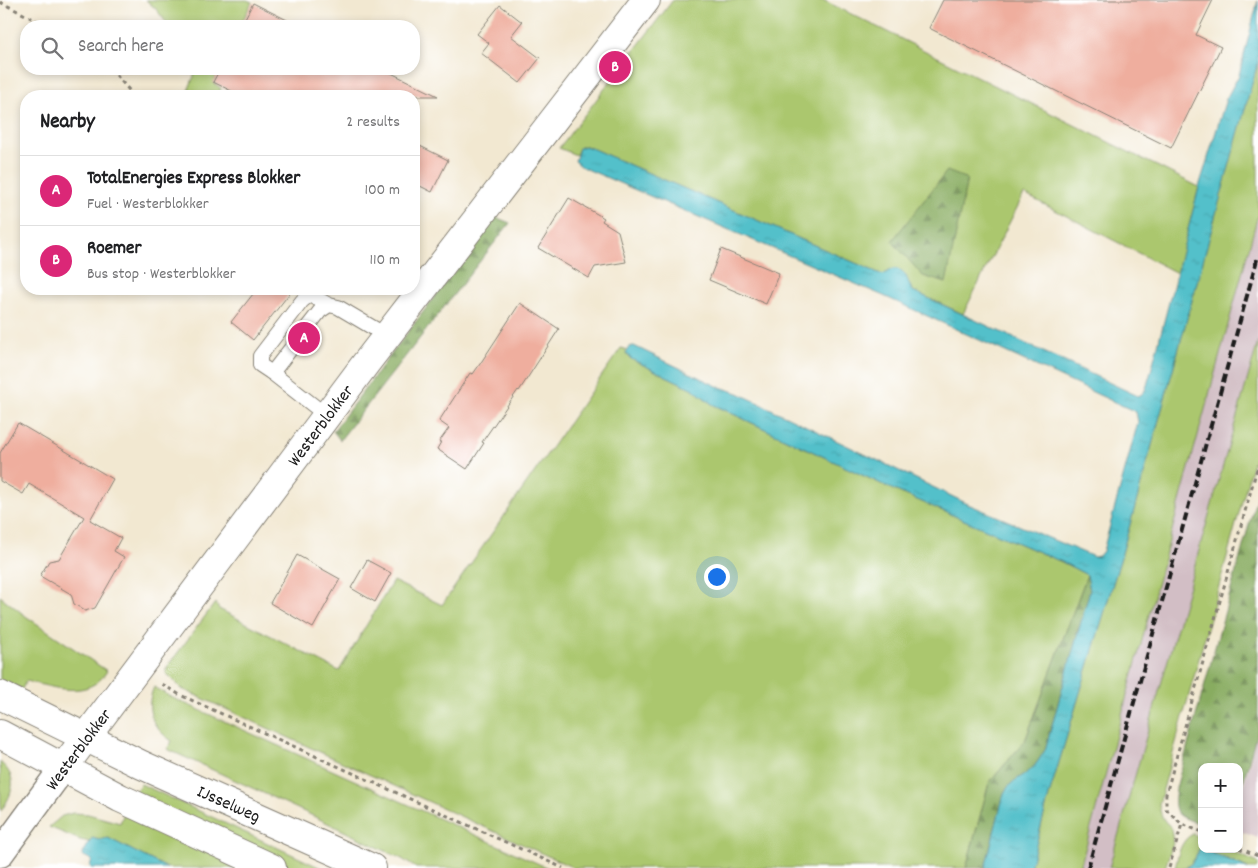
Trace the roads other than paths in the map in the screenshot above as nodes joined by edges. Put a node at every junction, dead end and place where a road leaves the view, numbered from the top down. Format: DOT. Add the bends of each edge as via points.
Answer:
graph roads {
  1 [pos="646,0"];
  2 [pos="420,293"];
  3 [pos="419,295"];
  4 [pos="329,305"];
  5 [pos="387,336"];
  6 [pos="272,373"];
  7 [pos="327,416"];
  8 [pos="0,695"];
  9 [pos="0,734"];
  10 [pos="87,736"];
  11 [pos="63,768"];
  12 [pos="0,854"];
  13 [pos="272,868"];
  14 [pos="372,868"];
  1 -- 2 [label="street, Westerblokker"];
  3 -- 5 [label="street, Westerblokker"];
  4 -- 5 [label="lane"];
  4 -- 6 [label="lane" via="320,311"];
  4 -- 6 [label="lane" via="312,296 302,301 260,356 260,365"];
  5 -- 7 [label="street, Westerblokker"];
  6 -- 7 [label="lane"];
  7 -- 10 [label="street, Westerblokker"];
  8 -- 10 [label="street, IJsselweg"];
  9 -- 11 [label="street"];
  10 -- 11 [label="street, Westerblokker"];
  10 -- 14 [label="street, IJsselweg" via="142,765"];
  11 -- 12 [label="street, Westerblokker"];
  11 -- 13 [label="street"];
}
